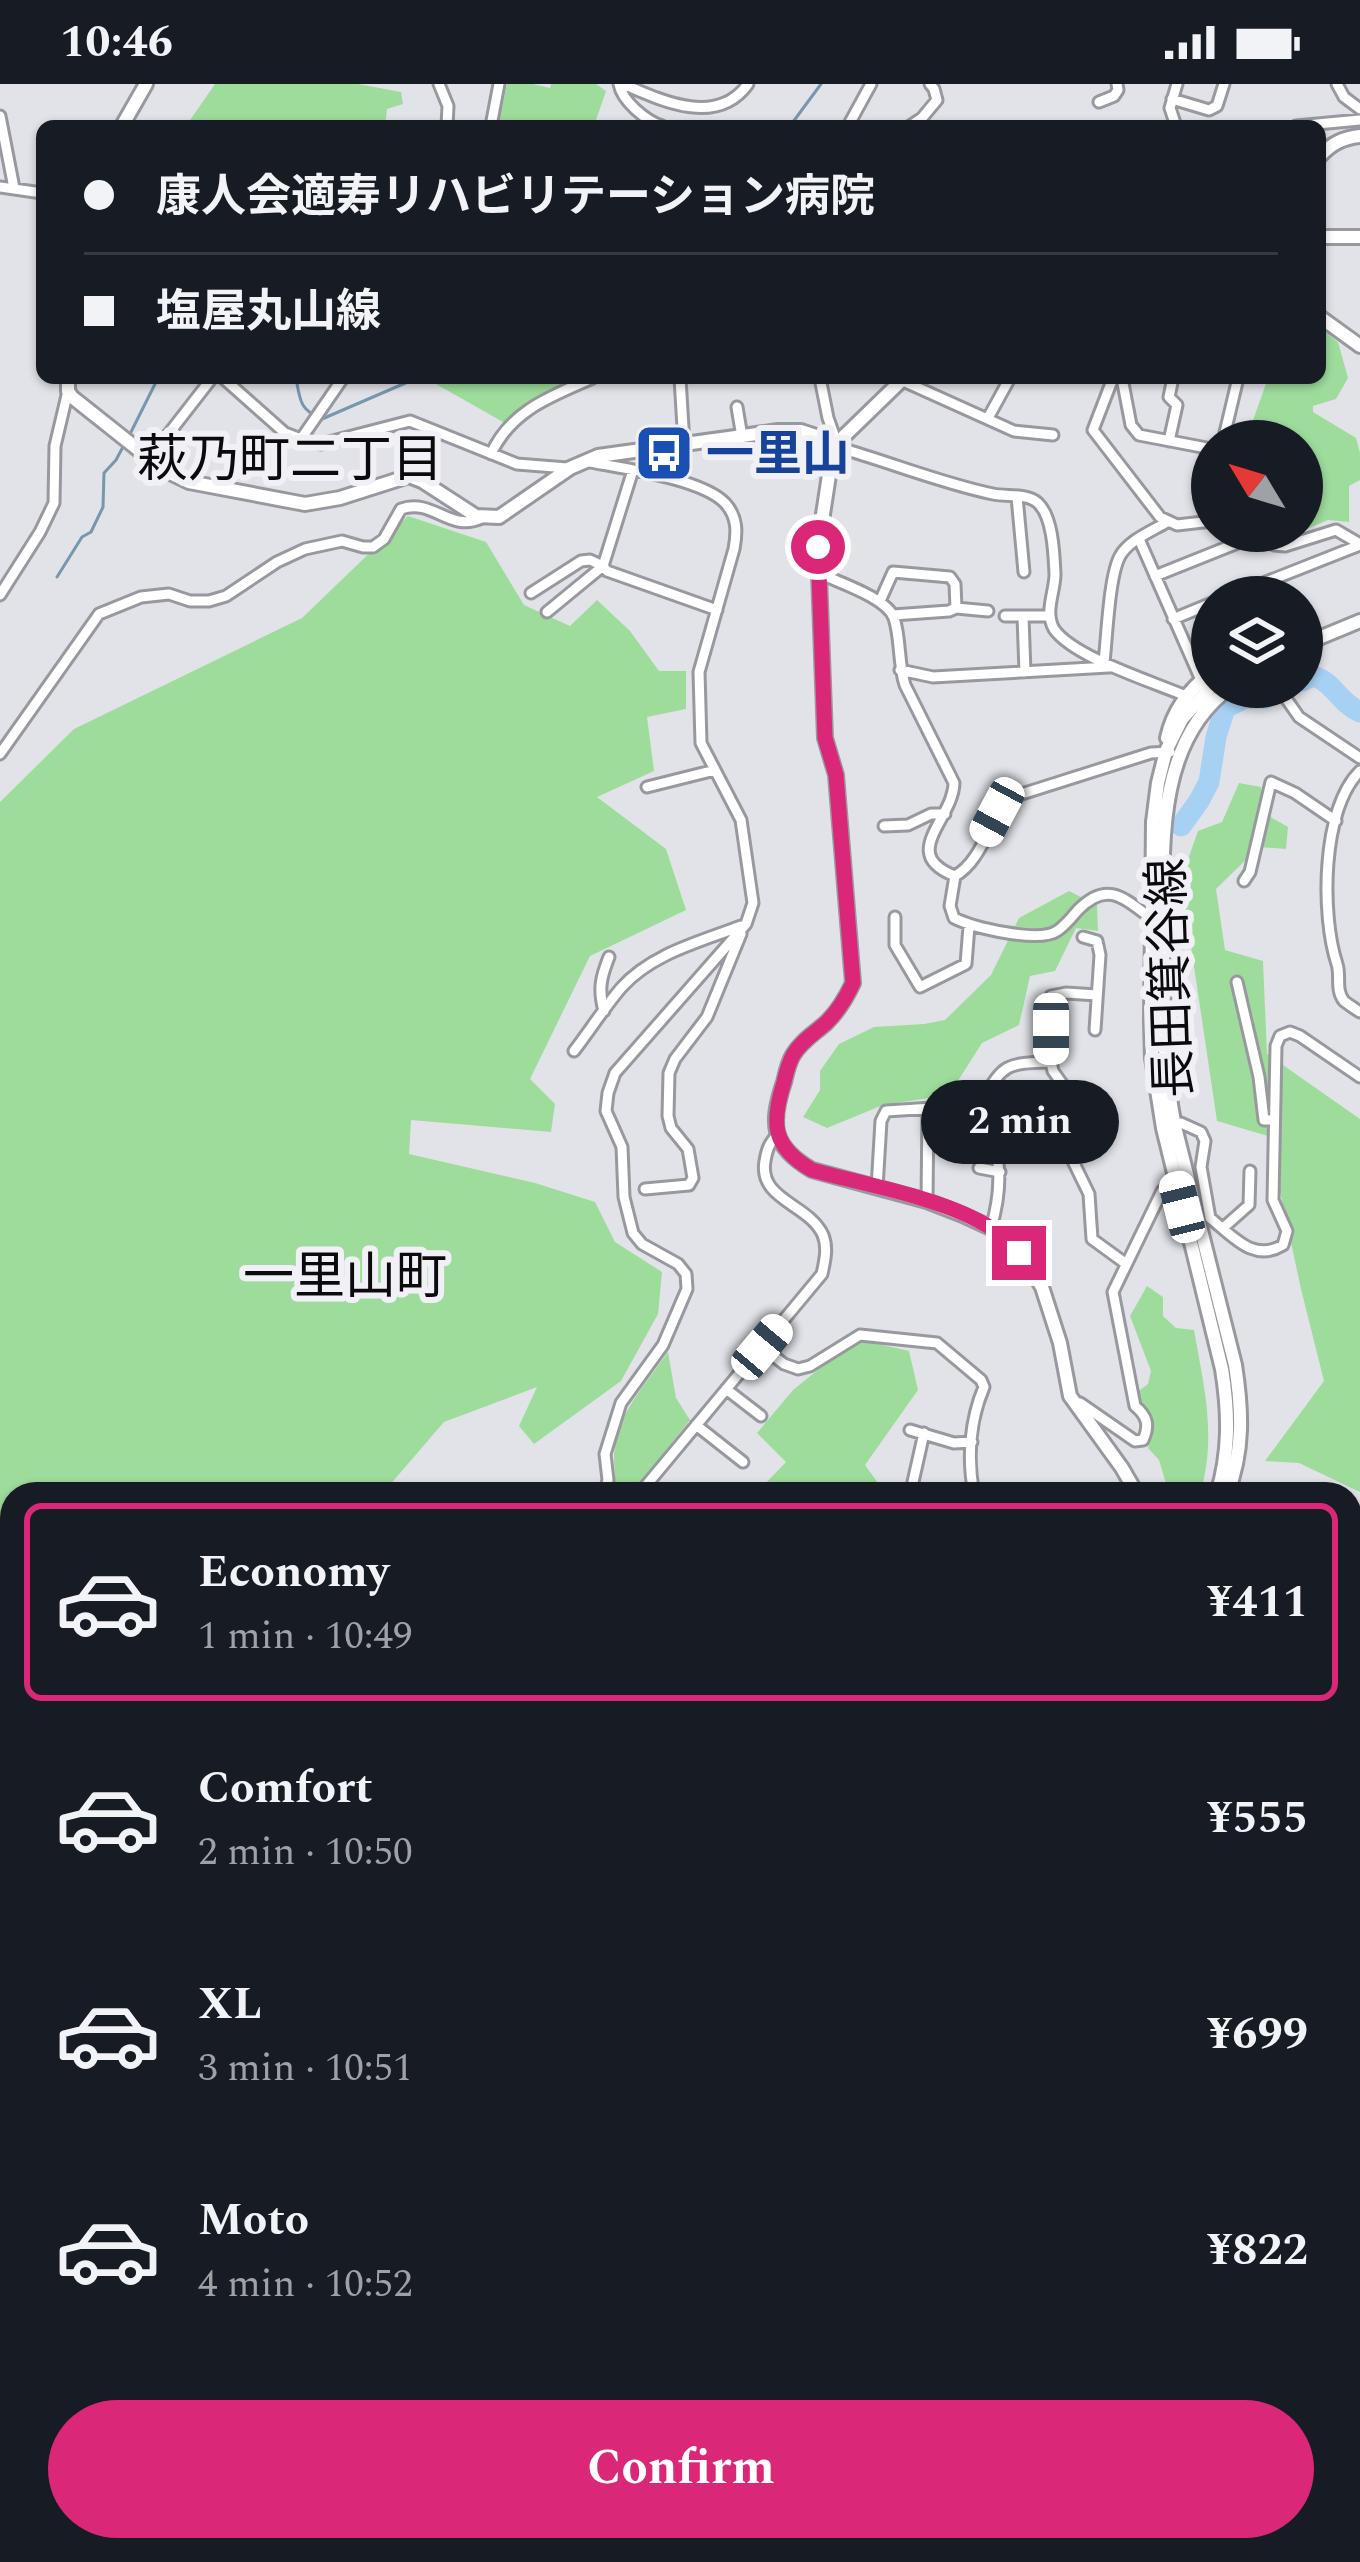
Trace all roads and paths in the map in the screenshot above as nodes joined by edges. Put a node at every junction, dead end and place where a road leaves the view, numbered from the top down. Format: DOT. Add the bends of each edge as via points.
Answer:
graph roads {
  1 [pos="146,84"];
  2 [pos="439,84"];
  3 [pos="499,84"];
  4 [pos="621,84"];
  5 [pos="748,84"];
  6 [pos="871,84"];
  7 [pos="1117,84"];
  8 [pos="1177,84"];
  9 [pos="1224,84"];
  10 [pos="1337,84"];
  11 [pos="934,86"];
  12 [pos="1172,99"];
  13 [pos="1099,102"];
  14 [pos="1360,110"];
  15 [pos="0,116"];
  16 [pos="125,120"];
  17 [pos="447,120"];
  18 [pos="492,120"];
  19 [pos="649,120"];
  20 [pos="851,120"];
  21 [pos="919,120"];
  22 [pos="1174,120"];
  23 [pos="1360,120"];
  24 [pos="1326,123"];
  25 [pos="1360,136"];
  26 [pos="1326,149"];
  27 [pos="0,187"];
  28 [pos="14,188"];
  29 [pos="36,192"];
  30 [pos="1326,237"];
  31 [pos="1360,237"];
  32 [pos="1326,321"];
  33 [pos="1360,346"];
  34 [pos="207,384"];
  35 [pos="230,384"];
  36 [pos="339,384"];
  37 [pos="580,384"];
  38 [pos="680,384"];
  39 [pos="821,384"];
  40 [pos="899,384"];
  41 [pos="912,384"];
  42 [pos="1007,384"];
  43 [pos="1115,384"];
  44 [pos="1120,384"];
  45 [pos="1171,384"];
  46 [pos="1237,384"];
  47 [pos="68,385"];
  48 [pos="737,407"];
  49 [pos="988,418"];
  50 [pos="1230,420"];
  51 [pos="1053,435"];
  52 [pos="742,436"];
  53 [pos="301,439"];
  54 [pos="1169,441"];
  55 [pos="837,443"];
  56 [pos="684,444"];
  57 [pos="1191,445"];
  58 [pos="491,454"];
  59 [pos="149,458"];
  60 [pos="585,461"];
  61 [pos="570,469"];
  62 [pos="633,470"];
  63 [pos="1017,497"];
  64 [pos="482,518"];
  65 [pos="1167,522"];
  66 [pos="1191,523"];
  67 [pos="1323,534"];
  68 [pos="1139,539"];
  69 [pos="1360,544"];
  70 [pos="1212,552"];
  71 [pos="603,566"];
  72 [pos="1024,572"];
  73 [pos="820,574"];
  74 [pos="1155,576"];
  75 [pos="1280,576"];
  76 [pos="531,592"];
  77 [pos="0,596"];
  78 [pos="880,602"];
  79 [pos="956,608"];
  80 [pos="717,610"];
  81 [pos="988,611"];
  82 [pos="547,612"];
  83 [pos="1191,612"];
  84 [pos="893,615"];
  85 [pos="1005,616"];
  86 [pos="1023,616"];
  87 [pos="1050,616"];
  88 [pos="1173,619"];
  89 [pos="1360,620"];
  90 [pos="1323,636"];
  91 [pos="1191,650"];
  92 [pos="1109,664"];
  93 [pos="900,670"];
  94 [pos="1025,672"];
  95 [pos="1191,692"];
  96 [pos="1186,696"];
  97 [pos="1191,706"];
  98 [pos="1207,708"];
  99 [pos="1293,708"];
  100 [pos="0,754"];
  101 [pos="1174,754"];
  102 [pos="1360,758"];
  103 [pos="715,770"];
  104 [pos="1360,771"];
  105 [pos="647,787"];
  106 [pos="945,814"];
  107 [pos="1336,820"];
  108 [pos="884,826"];
  109 [pos="956,875"];
  110 [pos="1244,880"];
  111 [pos="895,917"];
  112 [pos="1152,919"];
  113 [pos="746,924"];
  114 [pos="969,926"];
  115 [pos="1083,937"];
  116 [pos="609,957"];
  117 [pos="1238,982"];
  118 [pos="1097,995"];
  119 [pos="604,1011"];
  120 [pos="1360,1012"];
  121 [pos="1095,1030"];
  122 [pos="574,1051"];
  123 [pos="1051,1062"];
  124 [pos="1360,1076"];
  125 [pos="979,1105"];
  126 [pos="928,1108"];
  127 [pos="1274,1120"];
  128 [pos="1175,1126"];
  129 [pos="778,1135"];
  130 [pos="979,1168"];
  131 [pos="1250,1171"];
  132 [pos="1000,1172"];
  133 [pos="1175,1179"];
  134 [pos="877,1188"];
  135 [pos="645,1189"];
  136 [pos="927,1201"];
  137 [pos="991,1228"];
  138 [pos="1223,1228"];
  139 [pos="1125,1263"];
  140 [pos="762,1347"];
  141 [pos="726,1389"];
  142 [pos="1070,1396"];
  143 [pos="761,1416"];
  144 [pos="696,1425"];
  145 [pos="910,1430"];
  146 [pos="924,1433"];
  147 [pos="972,1442"];
  148 [pos="743,1462"];
  149 [pos="607,1482"];
  150 [pos="649,1482"];
  151 [pos="913,1482"];
  152 [pos="974,1482"];
  153 [pos="1130,1482"];
  154 [pos="1219,1482"];
  155 [pos="1231,1482"];
  1 -- 16 [label="street"];
  2 -- 17 [label="street"];
  3 -- 18 [label="street"];
  4 -- 5 [label="street" via="675,106 727,103"];
  4 -- 19 [label="street"];
  6 -- 20 [label="street"];
  7 -- 13 [label="street" via="1114,96"];
  8 -- 12 [label="street"];
  9 -- 12 [label="street" via="1209,110"];
  10 -- 14 [label="street"];
  11 -- 21 [label="street" via="937,100"];
  12 -- 22 [label="street"];
  15 -- 28 [label="street"];
  23 -- 24 [label="street"];
  25 -- 26 [label="street"];
  27 -- 28 [label="street"];
  28 -- 29 [label="street"];
  30 -- 31 [label="street"];
  32 -- 33 [label="street"];
  34 -- 59 [label="street"];
  35 -- 53 [label="street"];
  36 -- 53 [label="street"];
  37 -- 58 [label="street" via="521,412"];
  38 -- 56 [label="street"];
  39 -- 55 [label="street"];
  40 -- 55 [label="street"];
  41 -- 49 [label="street"];
  42 -- 49 [label="street"];
  43 -- 65 [label="street" via="1093,430"];
  44 -- 54 [label="street" via="1139,435"];
  45 -- 54 [label="street" via="1168,397 1177,405"];
  46 -- 50 [label="street"];
  47 -- 59 [label="street" via="93,416"];
  47 -- 77 [label="street" via="54,503"];
  48 -- 52 [label="street"];
  49 -- 51 [label="street"];
  52 -- 55 [label="street" via="801,431"];
  52 -- 56 [label="street"];
  53 -- 58 [label="street" via="321,444 410,421"];
  54 -- 57 [label="street"];
  55 -- 63 [label="street"];
  55 -- 73 [label="street"];
  56 -- 60 [label="street"];
  58 -- 61 [label="street"];
  59 -- 64 [label="street" via="189,482 305,504 409,476"];
  60 -- 61 [label="street"];
  60 -- 62 [label="street"];
  61 -- 64 [label="street" via="499,517"];
  62 -- 71 [label="street"];
  62 -- 80 [label="street" via="672,477 731,511 737,529"];
  63 -- 72 [label="street"];
  63 -- 87 [label="street" via="1040,504 1048,521"];
  64 -- 100 [label="street" via="460,523 411,506 374,547 342,541 305,549 226,596 141,597 99,614"];
  65 -- 66 [label="street"];
  65 -- 68 [label="street"];
  67 -- 69 [label="street" via="1336,530"];
  68 -- 74 [label="street"];
  68 -- 92 [label="street" via="1115,571"];
  69 -- 75 [label="street"];
  70 -- 74 [label="street"];
  71 -- 76 [label="street" via="581,562"];
  71 -- 80 [label="street"];
  71 -- 82 [label="street"];
  73 -- 78 [label="street"];
  73 -- 129 [label="street" via="825,738 836,775 853,983 792,1056 774,1112"];
  74 -- 88 [label="street"];
  78 -- 79 [label="street" via="893,572 942,574 955,584"];
  78 -- 84 [label="street"];
  79 -- 81 [label="street"];
  79 -- 84 [label="street"];
  80 -- 103 [label="street" via="699,672 701,743"];
  83 -- 88 [label="street"];
  84 -- 93 [label="street"];
  85 -- 86 [label="street"];
  86 -- 87 [label="street"];
  86 -- 94 [label="street"];
  87 -- 92 [label="street" via="1058,634"];
  88 -- 91 [label="street"];
  89 -- 90 [label="street"];
  92 -- 94 [label="street"];
  92 -- 96 [label="street"];
  93 -- 94 [label="street"];
  93 -- 106 [label="street" via="954,783"];
  95 -- 96 [label="street"];
  96 -- 101 [label="street" via="1167,734"];
  97 -- 101 [label="street, 長田箕谷線"];
  98 -- 101 [label="street, 長田箕谷線"];
  99 -- 102 [label="street"];
  101 -- 109 [label="street" via="1151,753 1009,798 968,869"];
  101 -- 112 [label="street, 長田箕谷線" via="1159,776"];
  101 -- 128 [label="street, 長田箕谷線" via="1164,837 1162,1030"];
  103 -- 105 [label="street"];
  103 -- 113 [label="street" via="741,820 753,903"];
  104 -- 107 [label="street"];
  106 -- 108 [label="street"];
  106 -- 109 [label="street" via="931,835 931,860"];
  107 -- 110 [label="street" via="1271,782"];
  107 -- 120 [label="street" via="1326,868 1331,952 1338,987"];
  109 -- 114 [label="street" via="950,906"];
  111 -- 114 [label="street" via="895,945 920,987 966,964"];
  112 -- 114 [label="street" via="1103,892 1053,934"];
  112 -- 133 [label="street, 長田箕谷線" via="1152,1058"];
  113 -- 119 [label="street" via="662,956"];
  113 -- 135 [label="street" via="706,1017 669,1073 668,1116 688,1149 693,1178"];
  113 -- 149 [label="street" via="615,1073 608,1094 633,1233 678,1264 687,1289 663,1345 621,1403 605,1454"];
  115 -- 118 [label="street" via="1097,941"];
  116 -- 119 [label="street" via="599,992"];
  117 -- 127 [label="street" via="1264,1120"];
  118 -- 121 [label="street"];
  118 -- 123 [label="street" via="1051,996"];
  119 -- 122 [label="street"];
  123 -- 125 [label="street" via="1015,1063 998,1073"];
  123 -- 139 [label="street" via="1073,1099 1071,1157 1089,1194 1092,1239"];
  124 -- 127 [label="street" via="1300,1036 1280,1036"];
  125 -- 126 [label="street"];
  125 -- 132 [label="street"];
  126 -- 134 [label="street" via="886,1111"];
  126 -- 136 [label="street"];
  127 -- 138 [label="street" via="1273,1200 1283,1245 1262,1253"];
  128 -- 138 [label="street" via="1202,1132 1210,1218"];
  128 -- 155 [label="street, 長田箕谷線" via="1241,1402"];
  129 -- 134 [label="street" via="812,1170"];
  129 -- 140 [label="street" via="767,1147 766,1185 816,1224 826,1255 822,1274"];
  130 -- 132 [label="street"];
  131 -- 138 [label="street" via="1249,1205"];
  132 -- 137 [label="street"];
  133 -- 139 [label="street"];
  133 -- 154 [label="street, 長田箕谷線" via="1227,1400"];
  134 -- 136 [label="street"];
  136 -- 137 [label="street"];
  137 -- 142 [label="street" via="1042,1286"];
  139 -- 142 [label="street" via="1113,1292 1135,1406 1148,1430 1143,1440"];
  140 -- 141 [label="street"];
  140 -- 147 [label="street" via="798,1369 860,1335 938,1343 984,1387"];
  141 -- 143 [label="street"];
  141 -- 144 [label="street"];
  142 -- 153 [label="street"];
  144 -- 148 [label="street"];
  144 -- 150 [label="street"];
  145 -- 146 [label="street"];
  146 -- 147 [label="street"];
  146 -- 151 [label="street"];
  147 -- 152 [label="street"];
}
